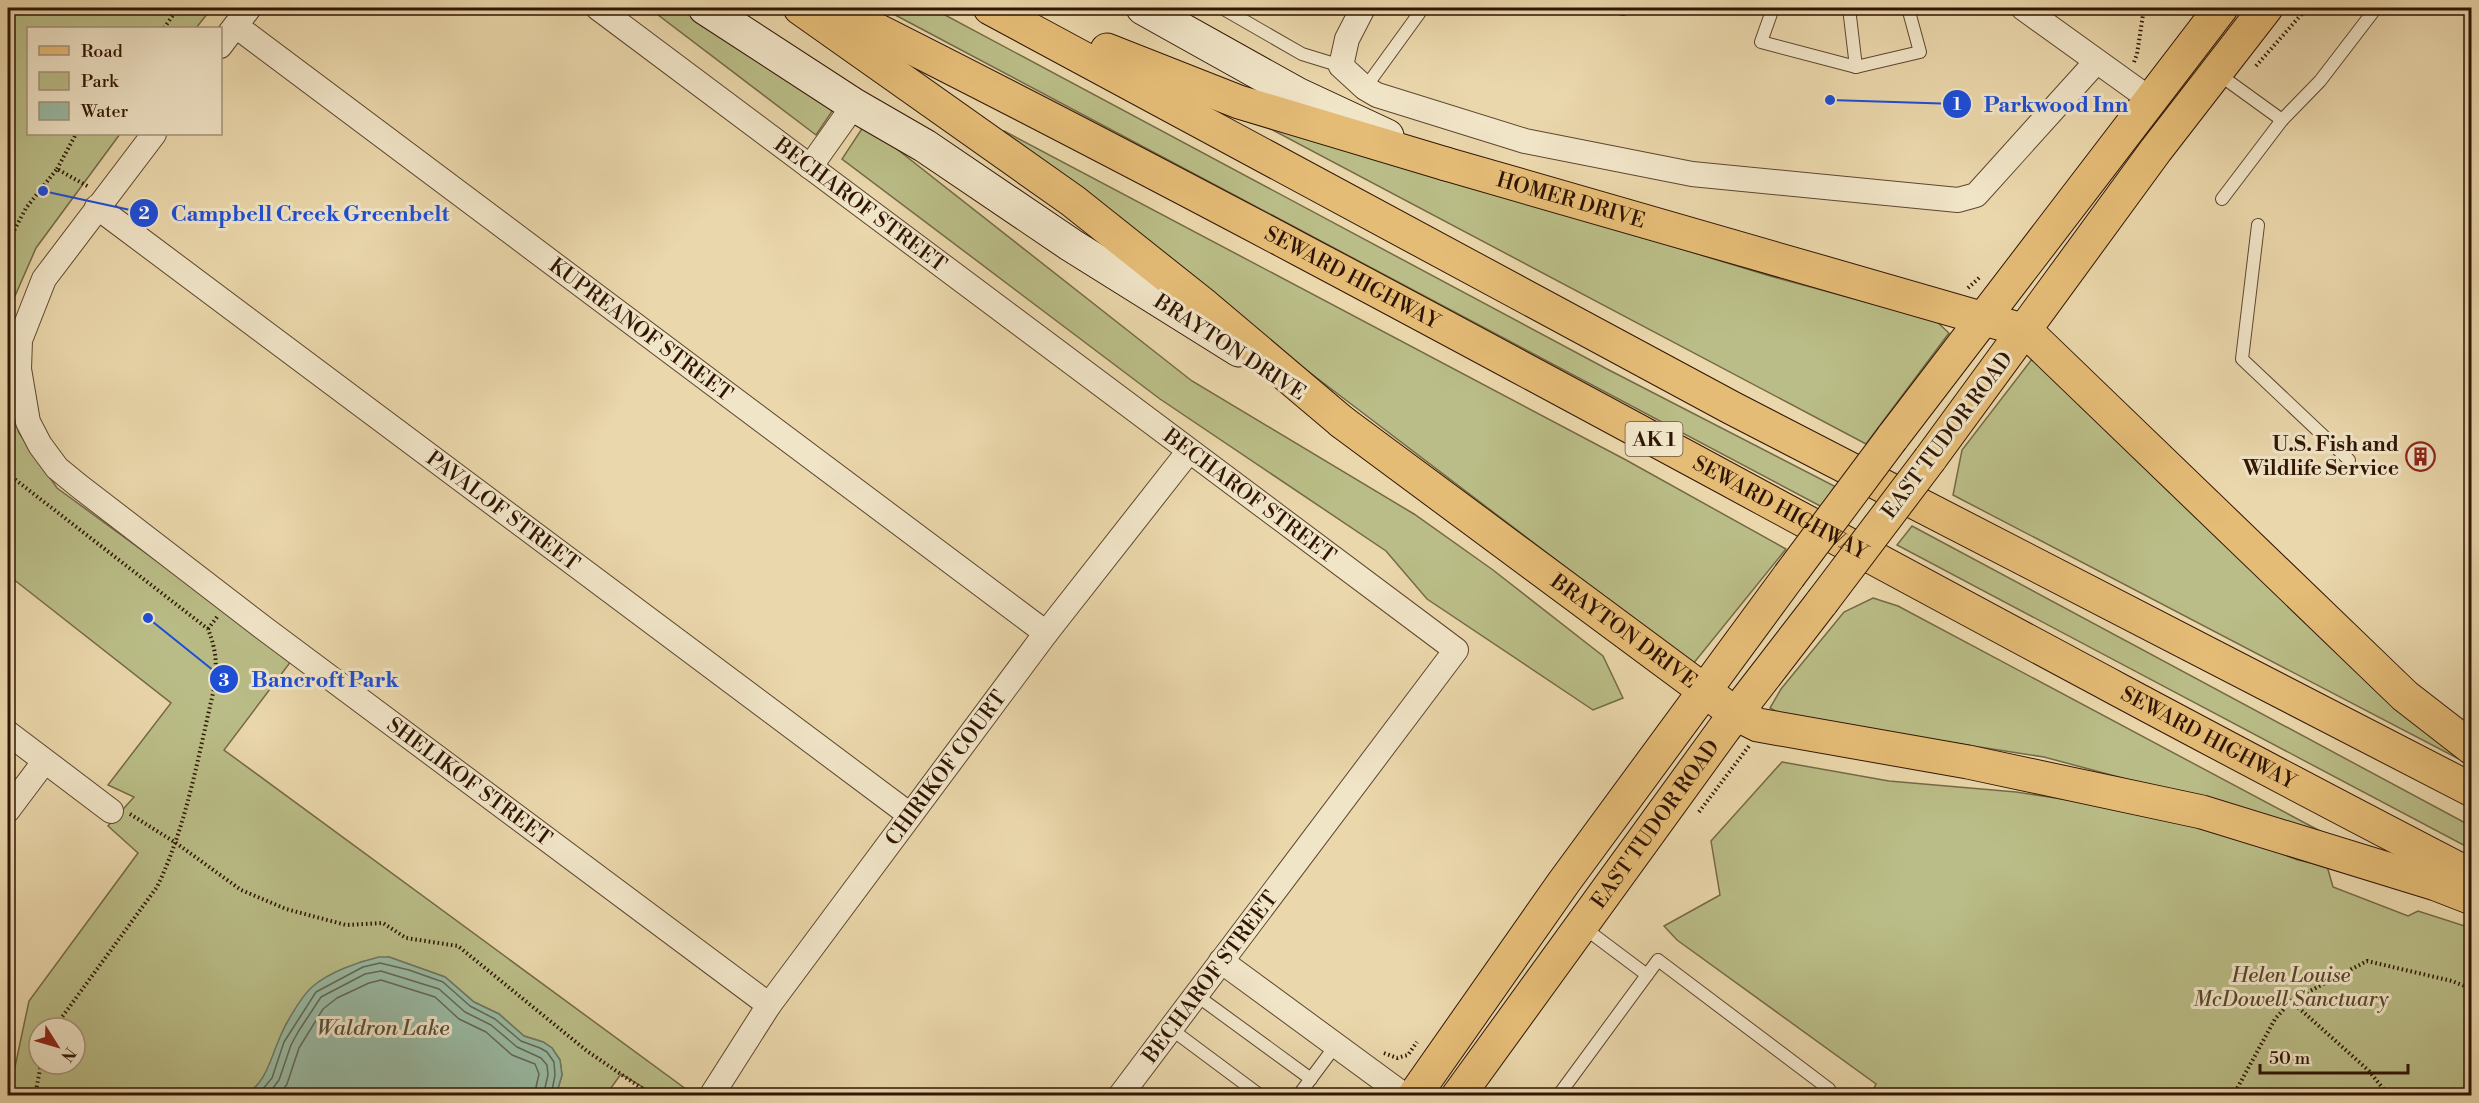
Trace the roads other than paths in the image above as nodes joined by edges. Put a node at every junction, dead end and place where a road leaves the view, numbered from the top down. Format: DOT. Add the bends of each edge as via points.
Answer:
graph roads {
  1 [pos="598,8"];
  2 [pos="705,8"];
  3 [pos="800,8"];
  4 [pos="833,8"];
  5 [pos="990,8"];
  6 [pos="997,8"];
  7 [pos="1222,8"];
  8 [pos="1363,8"];
  9 [pos="1423,8"];
  10 [pos="1773,8"];
  11 [pos="1849,8"];
  12 [pos="1908,8"];
  13 [pos="2023,8"];
  14 [pos="2221,8"];
  15 [pos="2266,8"];
  16 [pos="2376,8"];
  17 [pos="1150,9"];
  18 [pos="243,16"];
  19 [pos="222,43"];
  20 [pos="2096,63"];
  21 [pos="1341,66"];
  22 [pos="1856,67"];
  23 [pos="2216,73"];
  24 [pos="1365,88"];
  25 [pos="2138,92"];
  26 [pos="854,105"];
  27 [pos="2282,120"];
  28 [pos="153,135"];
  29 [pos="1446,164"];
  30 [pos="810,167"];
  31 [pos="2222,199"];
  32 [pos="101,202"];
  33 [pos="2258,225"];
  34 [pos="1982,319"];
  35 [pos="2026,331"];
  36 [pos="1342,422"];
  37 [pos="1189,451"];
  38 [pos="2349,460"];
  39 [pos="1046,633"];
  40 [pos="1704,690"];
  41 [pos="1736,714"];
  42 [pos="8,733"];
  43 [pos="2472,748"];
  44 [pos="44,762"];
  45 [pos="2472,790"];
  46 [pos="8,810"];
  47 [pos="111,812"];
  48 [pos="910,815"];
  49 [pos="2472,876"];
  50 [pos="2472,898"];
  51 [pos="1581,926"];
  52 [pos="1221,961"];
  53 [pos="1647,975"];
  54 [pos="1196,994"];
  55 [pos="768,1005"];
  56 [pos="1171,1029"];
  57 [pos="1336,1045"];
  58 [pos="1311,1079"];
  59 [pos="715,1094"];
  60 [pos="1462,1094"];
  61 [pos="1120,1095"];
  62 [pos="1261,1095"];
  63 [pos="1298,1095"];
  64 [pos="1405,1095"];
  65 [pos="1414,1095"];
  66 [pos="1558,1095"];
  67 [pos="1825,1095"];
  1 -- 30 [label="street, BECHAROF STREET"];
  2 -- 26 [label="main road, BRAYTON DRIVE"];
  3 -- 36 [label="main road" via="1073,201"];
  4 -- 49 [label="main road, SEWARD HIGHWAY / AK 1" via="1330,264 2267,770"];
  5 -- 45 [label="main road" via="1743,413"];
  6 -- 29 [label="main road" via="1239,102"];
  7 -- 21 [label="lane" via="1302,54"];
  8 -- 21 [label="street" via="1347,39"];
  9 -- 24 [label="lane"];
  10 -- 22 [label="lane" via="1761,42"];
  11 -- 22 [label="lane"];
  12 -- 22 [label="lane" via="1920,52"];
  13 -- 20 [label="street"];
  14 -- 25 [label="main road, EAST TUDOR ROAD"];
  15 -- 23 [label="main road, EAST TUDOR ROAD"];
  16 -- 27 [label="lane" via="2319,81"];
  17 -- 29 [label="main road, HOMER DRIVE" via="1297,94"];
  18 -- 19 [label="street"];
  18 -- 39 [label="street, KUPREANOF STREET"];
  20 -- 24 [label="street, HOMER DRIVE" via="1976,195 1958,200 1692,174 1525,141"];
  20 -- 25 [label="street"];
  21 -- 24 [label="street, HOMER DRIVE"];
  23 -- 27 [label="lane"];
  23 -- 35 [label="main road, EAST TUDOR ROAD"];
  25 -- 34 [label="main road, EAST TUDOR ROAD"];
  26 -- 30 [label="street"];
  26 -- 36 [label="main road, BRAYTON DRIVE" via="925,146 1071,245 1214,332"];
  27 -- 31 [label="lane"];
  28 -- 32 [label="street, SHELIKOF STREET"];
  29 -- 34 [label="main road, HOMER DRIVE"];
  30 -- 37 [label="street, BECHAROF STREET"];
  32 -- 48 [label="street, PAVALOF STREET"];
  32 -- 55 [label="street, SHELIKOF STREET" via="44,279 20,340 19,369 28,422 57,468 265,629"];
  33 -- 38 [label="lane" via="2242,359"];
  34 -- 35 [label="main road, HOMER DRIVE"];
  34 -- 40 [label="main road, EAST TUDOR ROAD, bridge"];
  35 -- 41 [label="main road, EAST TUDOR ROAD, bridge"];
  35 -- 43 [label="main road" via="2405,696"];
  36 -- 40 [label="main road, BRAYTON DRIVE"];
  37 -- 39 [label="street, CHIRIKOF COURT"];
  37 -- 52 [label="street, BECHAROF STREET" via="1456,650"];
  39 -- 48 [label="street, CHIRIKOF COURT"];
  40 -- 41 [label="main road, BRAYTON DRIVE"];
  40 -- 65 [label="main road, EAST TUDOR ROAD"];
  41 -- 50 [label="main road, BRAYTON DRIVE" via="1758,725 1968,762 2202,812"];
  41 -- 51 [label="main road, EAST TUDOR ROAD"];
  42 -- 44 [label="street"];
  44 -- 46 [label="street"];
  44 -- 47 [label="street"];
  48 -- 55 [label="street, CHIRIKOF COURT"];
  51 -- 53 [label="lane"];
  51 -- 60 [label="main road, EAST TUDOR ROAD"];
  52 -- 54 [label="street, BECHAROF STREET"];
  52 -- 57 [label="street"];
  53 -- 66 [label="lane"];
  53 -- 67 [label="lane" via="1658,960 1829,1089"];
  54 -- 56 [label="street, BECHAROF STREET"];
  54 -- 58 [label="lane"];
  55 -- 59 [label="street, CHIRIKOF COURT"];
  56 -- 61 [label="street, BECHAROF STREET"];
  56 -- 62 [label="lane"];
  57 -- 58 [label="lane"];
  57 -- 64 [label="street"];
  58 -- 63 [label="lane"];
}
